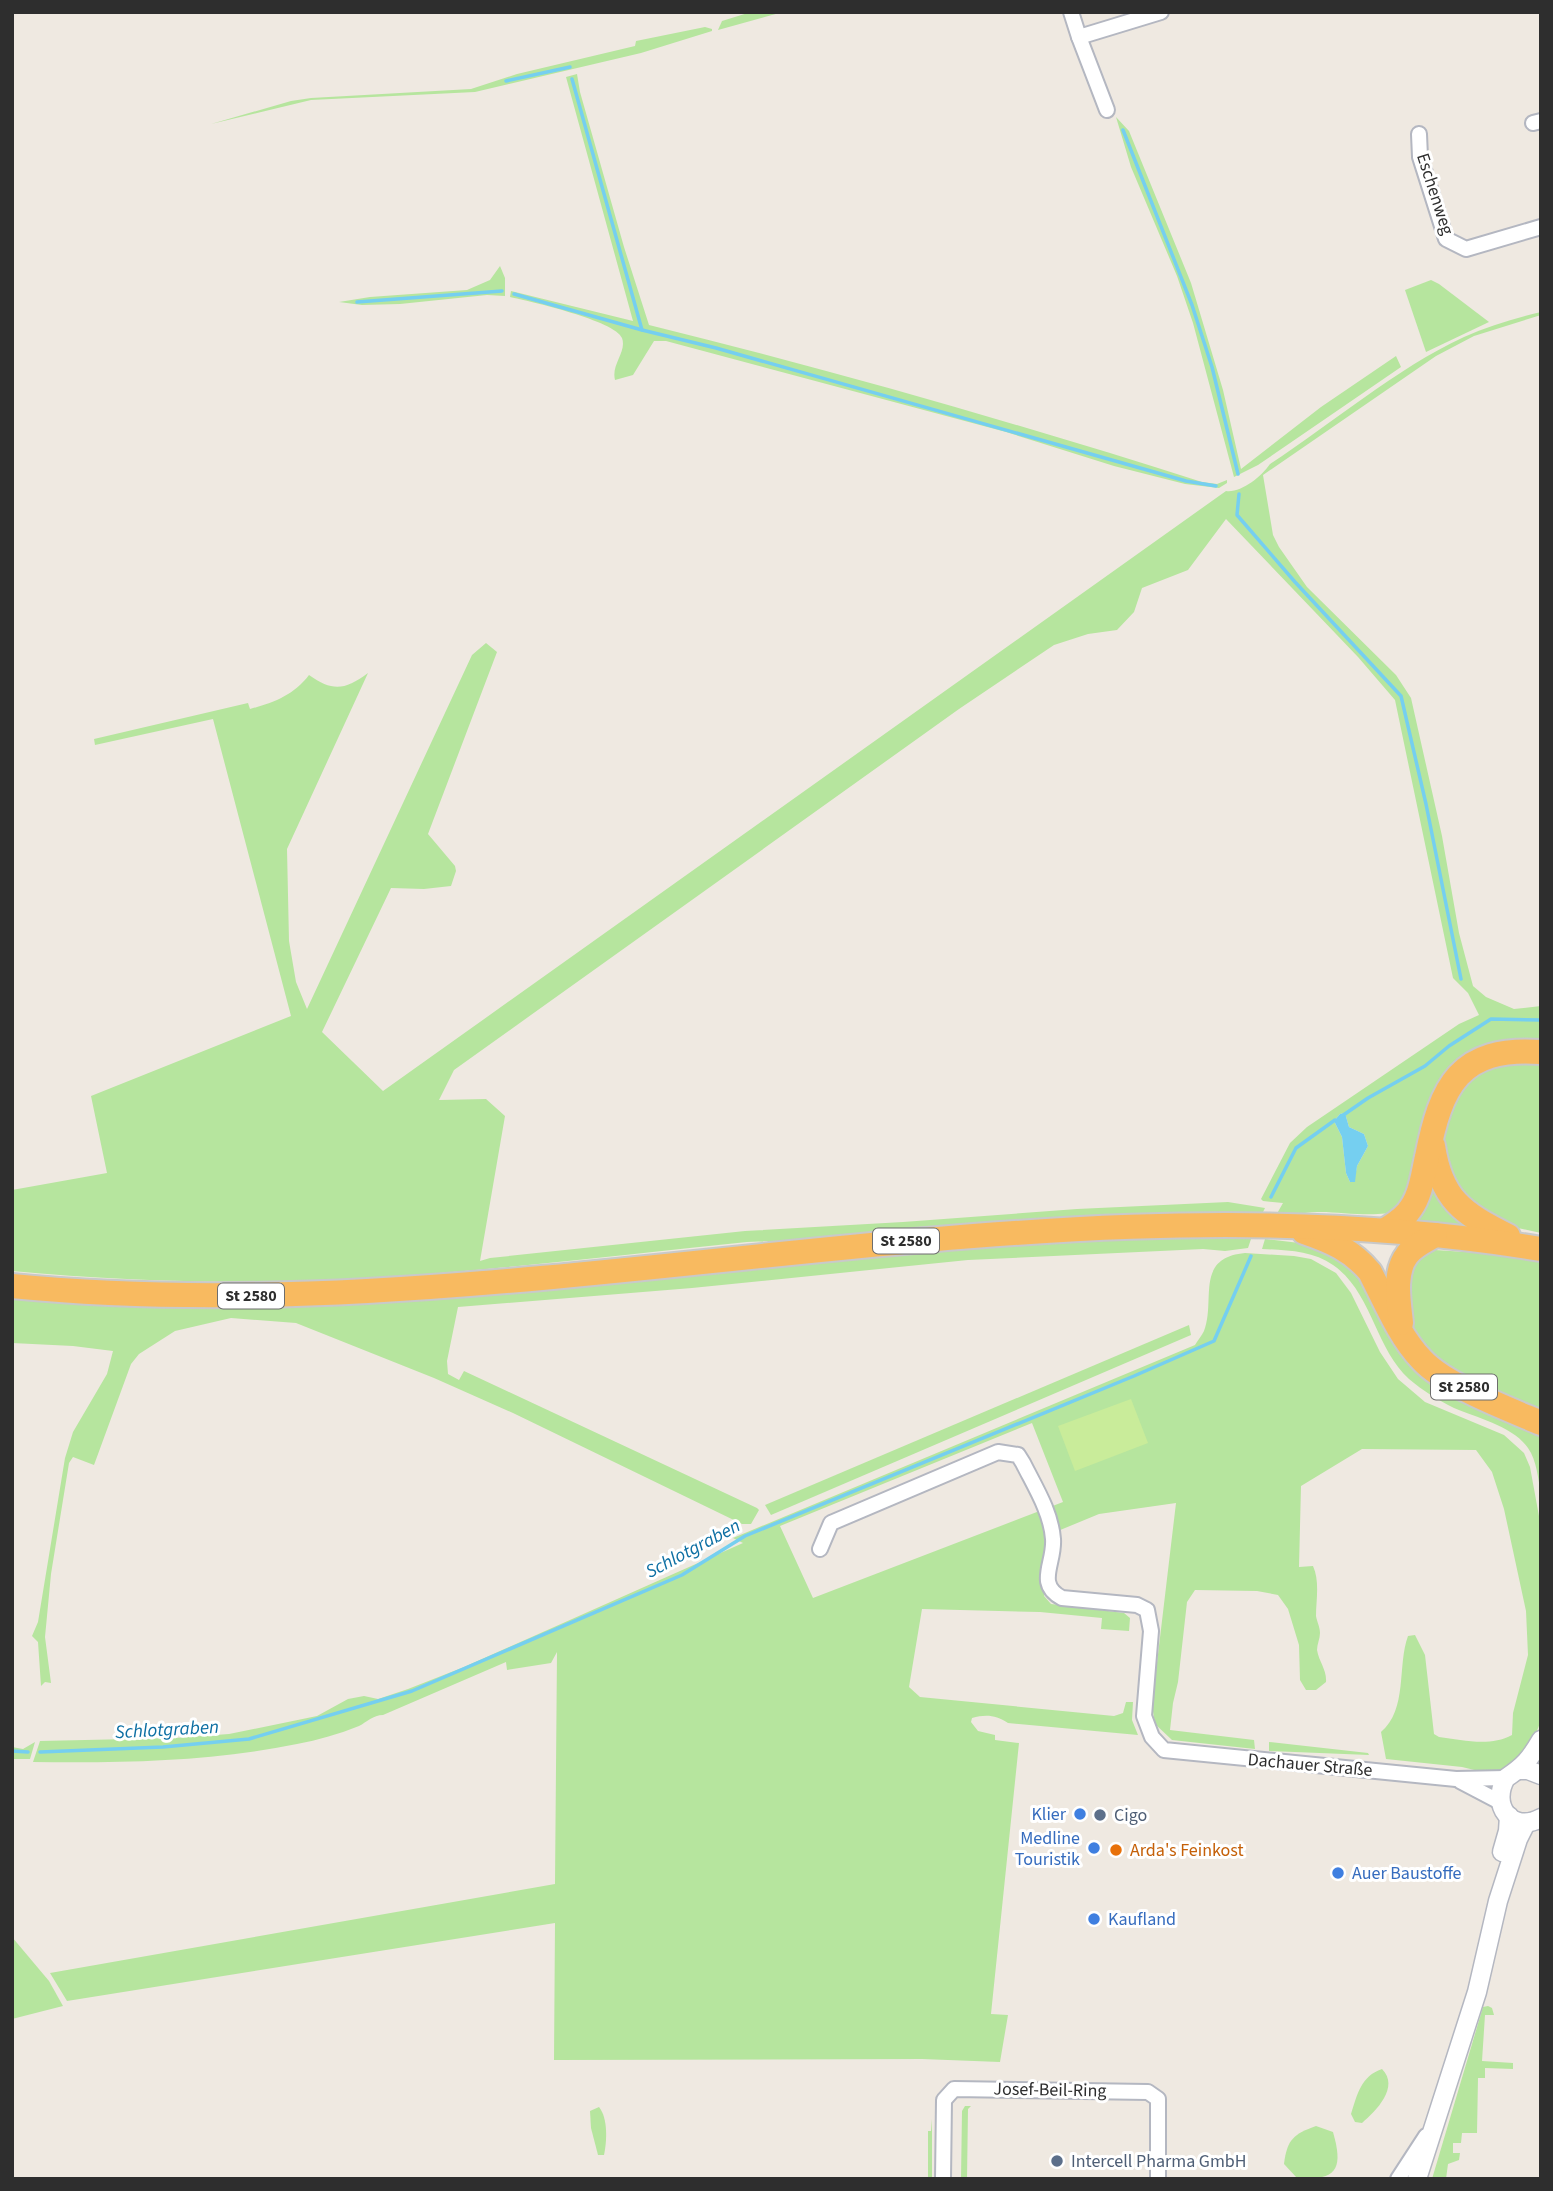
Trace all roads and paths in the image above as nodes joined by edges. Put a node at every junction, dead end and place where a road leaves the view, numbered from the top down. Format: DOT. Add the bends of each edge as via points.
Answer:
graph roads {
  1 [pos="1071,12"];
  2 [pos="1161,12"];
  3 [pos="1079,37"];
  4 [pos="1107,110"];
  5 [pos="1419,134"];
  6 [pos="1541,227"];
  7 [pos="1541,1052"];
  8 [pos="1431,1136"];
  9 [pos="1283,1225"];
  10 [pos="1387,1229"];
  11 [pos="1434,1234"];
  12 [pos="1536,1248"];
  13 [pos="12,1286"];
  14 [pos="1402,1332"];
  15 [pos="1541,1423"];
  16 [pos="820,1549"];
  17 [pos="1541,1740"];
  18 [pos="1513,1774"];
  19 [pos="1541,1775"];
  20 [pos="1456,1779"];
  21 [pos="1504,1809"];
  22 [pos="1534,1821"];
  23 [pos="1442,2096"];
  24 [pos="1433,2126"];
  25 [pos="1416,2175"];
  26 [pos="943,2179"];
  27 [pos="1158,2179"];
  28 [pos="1398,2179"];
  1 -- 3 [label="street"];
  2 -- 3 [label="street"];
  3 -- 4 [label="street"];
  5 -- 6 [label="street, Eschenweg" via="1420,157 1446,239 1466,249"];
  7 -- 8 [label="highway, St 2580" via="1498,1054 1473,1064 1444,1094"];
  8 -- 10 [label="highway, St 2580" via="1413,1206"];
  8 -- 12 [label="highway, St 2580" via="1440,1177 1454,1201 1476,1220"];
  9 -- 10 [label="highway, St 2580"];
  9 -- 13 [label="highway, St 2580" via="1172,1224 1007,1233 343,1294 178,1297"];
  9 -- 14 [label="highway, St 2580" via="1332,1242 1362,1262"];
  10 -- 11 [label="highway, St 2580"];
  11 -- 12 [label="highway, St 2580"];
  11 -- 14 [label="highway" via="1402,1263"];
  14 -- 15 [label="highway, St 2580" via="1430,1368"];
  16 -- 20 [label="street, Dachauer Straße" via="831,1523 998,1451 1017,1455 1051,1524 1054,1543 1047,1584 1052,1592 1062,1598 1137,1605 1147,1610 1151,1631 1144,1716 1152,1737 1164,1750"];
  17 -- 18 [label="street, Dachauer Straße"];
  18 -- 19 [label="street, Dachauer Straße" via="1528,1770"];
  18 -- 20 [label="street, Dachauer Straße"];
  18 -- 21 [label="street, Dachauer Straße" via="1500,1790"];
  20 -- 21 [label="street, Dachauer Straße"];
  21 -- 22 [label="street, Dachauer Straße"];
  21 -- 23 [label="street, Dachauer Straße" via="1507,1836 1448,2053"];
  22 -- 23 [label="street, Dachauer Straße" via="1518,1839 1477,1992"];
  23 -- 24 [label="street, Dachauer Straße"];
  24 -- 25 [label="street, Dachauer Straße"];
  24 -- 28 [label="street"];
  26 -- 27 [label="street, Josef-Beil-Ring" via="944,2100 954,2089 1148,2092 1157,2099"];
}
